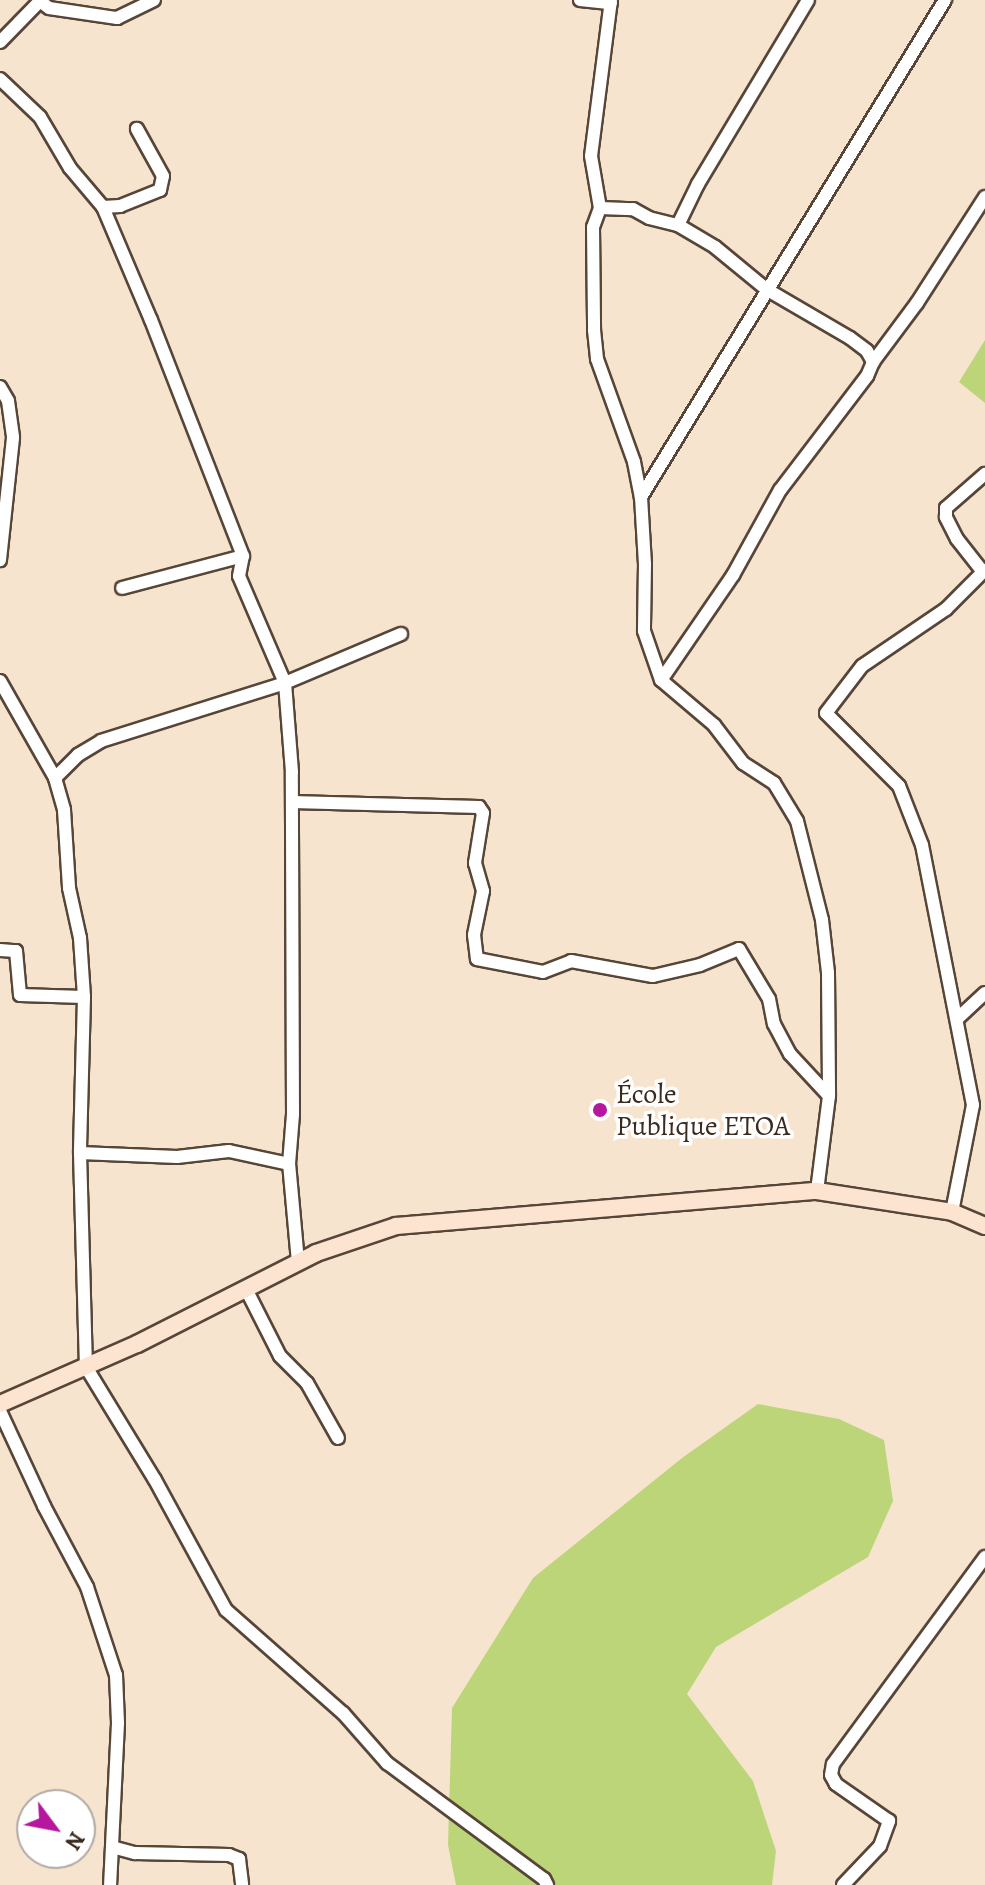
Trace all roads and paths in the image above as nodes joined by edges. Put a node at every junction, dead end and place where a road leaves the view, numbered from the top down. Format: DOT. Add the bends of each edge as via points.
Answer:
graph roads {
  1 [pos="40,0"];
  2 [pos="154,0"];
  3 [pos="580,0"];
  4 [pos="808,0"];
  5 [pos="945,0"];
  6 [pos="611,1"];
  7 [pos="2,33"];
  8 [pos="0,79"];
  9 [pos="137,129"];
  10 [pos="985,197"];
  11 [pos="103,207"];
  12 [pos="600,208"];
  13 [pos="678,225"];
  14 [pos="766,289"];
  15 [pos="873,362"];
  16 [pos="0,387"];
  17 [pos="985,474"];
  18 [pos="641,497"];
  19 [pos="2,534"];
  20 [pos="243,556"];
  21 [pos="0,560"];
  22 [pos="984,571"];
  23 [pos="122,588"];
  24 [pos="401,634"];
  25 [pos="661,680"];
  26 [pos="0,681"];
  27 [pos="285,683"];
  28 [pos="55,778"];
  29 [pos="292,802"];
  30 [pos="0,950"];
  31 [pos="985,993"];
  32 [pos="84,997"];
  33 [pos="957,1019"];
  34 [pos="985,1095"];
  35 [pos="829,1096"];
  36 [pos="973,1105"];
  37 [pos="80,1153"];
  38 [pos="289,1164"];
  39 [pos="817,1191"];
  40 [pos="952,1212"];
  41 [pos="985,1226"];
  42 [pos="298,1262"];
  43 [pos="246,1289"];
  44 [pos="86,1367"];
  45 [pos="0,1404"];
  46 [pos="0,1411"];
  47 [pos="338,1438"];
  48 [pos="985,1557"];
  49 [pos="112,1847"];
  50 [pos="110,1885"];
  51 [pos="242,1885"];
  52 [pos="547,1885"];
  53 [pos="843,1885"];
  1 -- 2 [label="street" via="49,8 117,18"];
  1 -- 7 [label="street"];
  3 -- 6 [label="street"];
  4 -- 13 [label="street"];
  5 -- 14 [label="street"];
  6 -- 12 [label="street" via="591,156"];
  8 -- 11 [label="street" via="40,117 70,168"];
  9 -- 11 [label="street" via="163,176 160,190 141,200"];
  10 -- 15 [label="street"];
  11 -- 20 [label="street"];
  12 -- 13 [label="street" via="633,209"];
  12 -- 18 [label="street" via="592,240 597,359"];
  13 -- 14 [label="street"];
  14 -- 15 [label="street" via="850,338"];
  14 -- 18 [label="street"];
  15 -- 25 [label="street" via="780,490 733,575"];
  16 -- 19 [label="street" via="8,401 13,438"];
  17 -- 22 [label="street" via="946,508 957,539"];
  18 -- 25 [label="street" via="644,631"];
  19 -- 21 [label="street"];
  20 -- 23 [label="street"];
  20 -- 27 [label="street" via="239,576"];
  22 -- 33 [label="street" via="946,609 862,666 826,713 899,786 922,845"];
  24 -- 27 [label="street"];
  25 -- 35 [label="street" via="714,725 743,763 774,783 797,821 822,920"];
  26 -- 28 [label="street"];
  27 -- 28 [label="street" via="101,741"];
  27 -- 29 [label="street"];
  28 -- 32 [label="street" via="64,810"];
  29 -- 35 [label="street" via="479,807 483,813 475,863 483,891 474,935 477,959 543,972 571,961 653,976 739,949 769,999 774,1024 790,1054"];
  29 -- 38 [label="street"];
  30 -- 32 [label="street" via="16,951 20,995"];
  31 -- 33 [label="street"];
  32 -- 37 [label="street"];
  33 -- 36 [label="street"];
  34 -- 36 [label="street"];
  35 -- 39 [label="street"];
  36 -- 40 [label="street"];
  37 -- 38 [label="street" via="177,1157 229,1151"];
  37 -- 44 [label="street"];
  38 -- 42 [label="street"];
  39 -- 40 [label="street"];
  39 -- 42 [label="street" via="396,1226"];
  40 -- 41 [label="street"];
  42 -- 43 [label="street"];
  43 -- 44 [label="street"];
  43 -- 47 [label="street" via="280,1356 307,1383"];
  44 -- 45 [label="street"];
  44 -- 52 [label="street" via="226,1610 343,1713 387,1763"];
  46 -- 49 [label="street" via="87,1587 111,1658 118,1723"];
  48 -- 53 [label="street" via="833,1764 836,1784 889,1821 880,1846"];
  49 -- 50 [label="street"];
  49 -- 51 [label="street" via="135,1853 229,1855 239,1859"];
}
